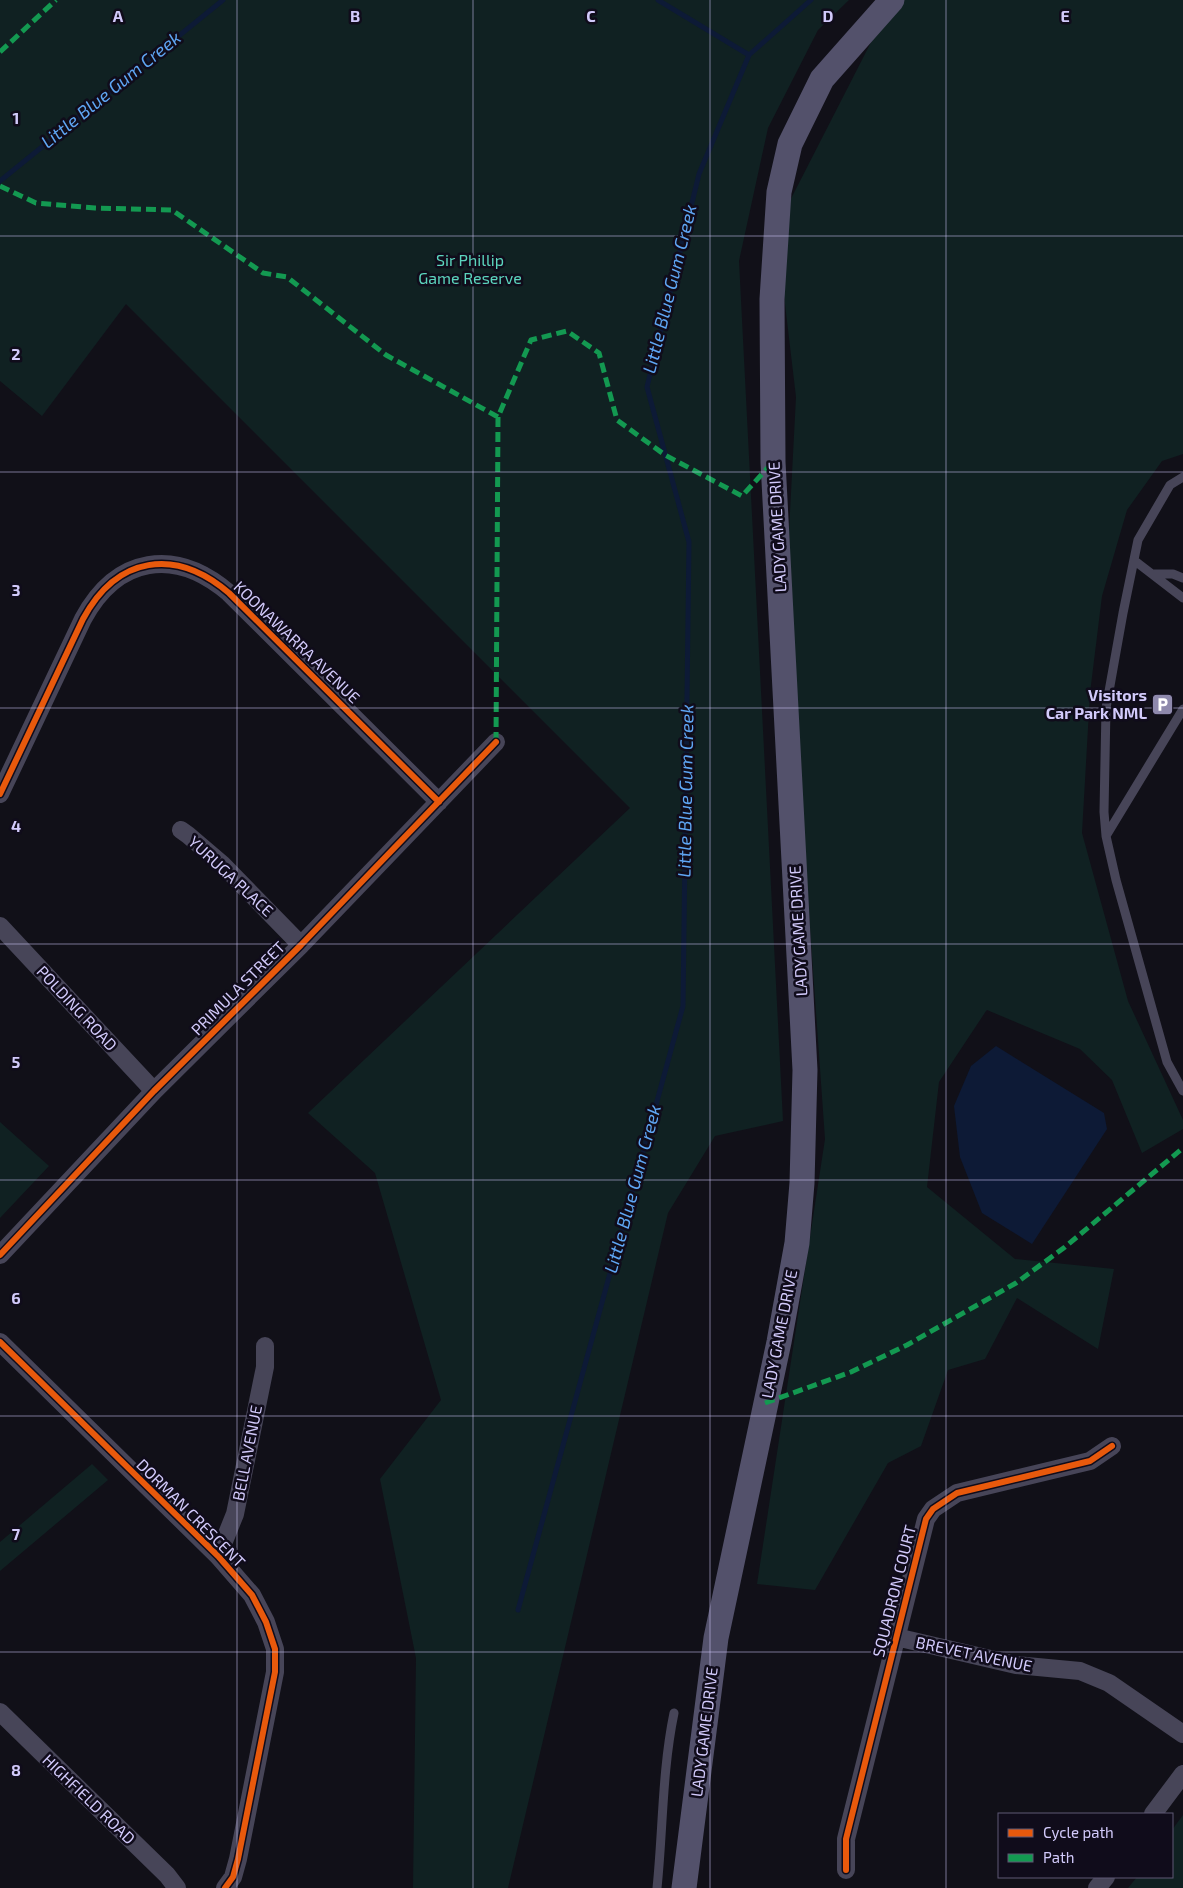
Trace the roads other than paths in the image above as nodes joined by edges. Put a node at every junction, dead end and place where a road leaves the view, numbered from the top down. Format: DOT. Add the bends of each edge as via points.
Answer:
graph roads {
  1 [pos="892,0"];
  2 [pos="1183,477"];
  3 [pos="1135,561"];
  4 [pos="1152,574"];
  5 [pos="1183,578"];
  6 [pos="1183,598"];
  7 [pos="1183,709"];
  8 [pos="496,742"];
  9 [pos="0,794"];
  10 [pos="439,802"];
  11 [pos="180,830"];
  12 [pos="1106,836"];
  13 [pos="0,926"];
  14 [pos="301,944"];
  15 [pos="154,1091"];
  16 [pos="1183,1091"];
  17 [pos="0,1255"];
  18 [pos="0,1342"];
  19 [pos="266,1346"];
  20 [pos="1112,1446"];
  21 [pos="218,1556"];
  22 [pos="896,1637"];
  23 [pos="0,1712"];
  24 [pos="674,1714"];
  25 [pos="1183,1734"];
  26 [pos="1183,1774"];
  27 [pos="1154,1813"];
  28 [pos="846,1870"];
  29 [pos="177,1888"];
  30 [pos="226,1888"];
  31 [pos="657,1888"];
  32 [pos="684,1888"];
  1 -- 32 [label="main road, LADY GAME DRIVE" via="822,79 790,144 779,192 772,299 773,462 805,1070 802,1183 781,1332 716,1638"];
  2 -- 3 [label="lane" via="1170,485 1138,540"];
  3 -- 4 [label="lane"];
  3 -- 12 [label="lane" via="1106,708"];
  4 -- 5 [label="lane" via="1173,574"];
  4 -- 6 [label="lane"];
  7 -- 12 [label="lane"];
  8 -- 10 [label="street, PRIMULA STREET"];
  9 -- 10 [label="street, KOONAWARRA AVENUE" via="76,633 98,594 130,571 169,564 194,570 229,593"];
  10 -- 14 [label="street, PRIMULA STREET"];
  11 -- 14 [label="street, YURUGA PLACE" via="222,864"];
  12 -- 16 [label="lane" via="1167,1062"];
  13 -- 15 [label="street, POLDING ROAD"];
  14 -- 15 [label="street, PRIMULA STREET"];
  15 -- 17 [label="street, PRIMULA STREET"];
  18 -- 21 [label="street, DORMAN CRESCENT"];
  19 -- 21 [label="street, BELL AVENUE" via="235,1514"];
  20 -- 22 [label="street, SQUADRON COURT" via="1090,1461 957,1493 933,1509 926,1519"];
  21 -- 30 [label="street, DORMAN CRESCENT" via="252,1595 275,1649 275,1672 244,1831 233,1878"];
  22 -- 25 [label="street, BREVET AVENUE" via="1016,1665 1080,1671 1110,1683"];
  22 -- 28 [label="street, SQUADRON COURT" via="846,1839"];
  23 -- 29 [label="street, HIGHFIELD ROAD"];
  24 -- 31 [label="lane" via="663,1790"];
  26 -- 27 [label="street"];
}
